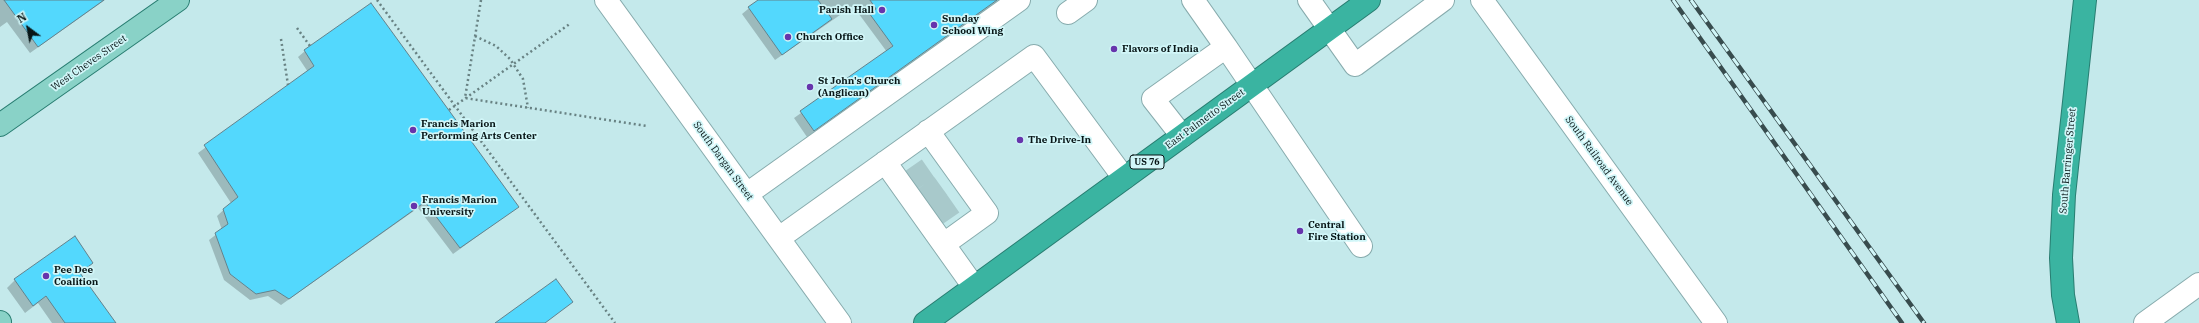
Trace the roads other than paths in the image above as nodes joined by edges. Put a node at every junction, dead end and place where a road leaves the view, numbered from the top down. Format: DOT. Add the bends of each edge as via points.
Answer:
graph roads {
  1 [pos="178,0"];
  2 [pos="606,0"];
  3 [pos="1019,0"];
  4 [pos="1086,0"];
  5 [pos="1193,0"];
  6 [pos="1309,0"];
  7 [pos="1368,0"];
  8 [pos="1443,0"];
  9 [pos="1482,0"];
  10 [pos="2085,0"];
  11 [pos="1068,13"];
  12 [pos="1329,29"];
  13 [pos="1226,47"];
  14 [pos="1252,85"];
  15 [pos="0,125"];
  16 [pos="928,131"];
  17 [pos="1182,136"];
  18 [pos="885,162"];
  19 [pos="1124,178"];
  20 [pos="747,194"];
  21 [pos="779,238"];
  22 [pos="944,244"];
  23 [pos="1361,246"];
  24 [pos="2199,284"];
  25 [pos="974,287"];
  26 [pos="840,323"];
  27 [pos="925,323"];
  28 [pos="1716,323"];
  29 [pos="2068,323"];
  30 [pos="2145,323"];
  1 -- 15 [label="main road, West Cheves Street"];
  2 -- 20 [label="street, South Dargan Street"];
  3 -- 20 [label="street"];
  4 -- 11 [label="street"];
  5 -- 13 [label="street"];
  6 -- 12 [label="street"];
  7 -- 12 [label="highway, East Palmetto Street / US 76"];
  8 -- 12 [label="street" via="1355,65"];
  9 -- 28 [label="street, South Railroad Avenue"];
  10 -- 29 [label="highway, South Barringer Street" via="2064,195 2061,258"];
  12 -- 14 [label="highway, East Palmetto Street / US 76"];
  13 -- 14 [label="street"];
  13 -- 17 [label="street" via="1153,99"];
  14 -- 17 [label="highway, East Palmetto Street / US 76"];
  14 -- 23 [label="street"];
  16 -- 18 [label="street"];
  16 -- 19 [label="street" via="1034,56"];
  16 -- 22 [label="street" via="941,159 960,186 987,213"];
  17 -- 19 [label="highway, East Palmetto Street / US 76"];
  18 -- 21 [label="street"];
  18 -- 22 [label="street" via="906,184 925,210"];
  19 -- 25 [label="highway, East Palmetto Street / US 76"];
  20 -- 21 [label="street, South Dargan Street"];
  21 -- 26 [label="street, South Dargan Street"];
  22 -- 25 [label="street"];
  24 -- 30 [label="street"];
  25 -- 27 [label="highway, East Palmetto Street / US 76"];
}
